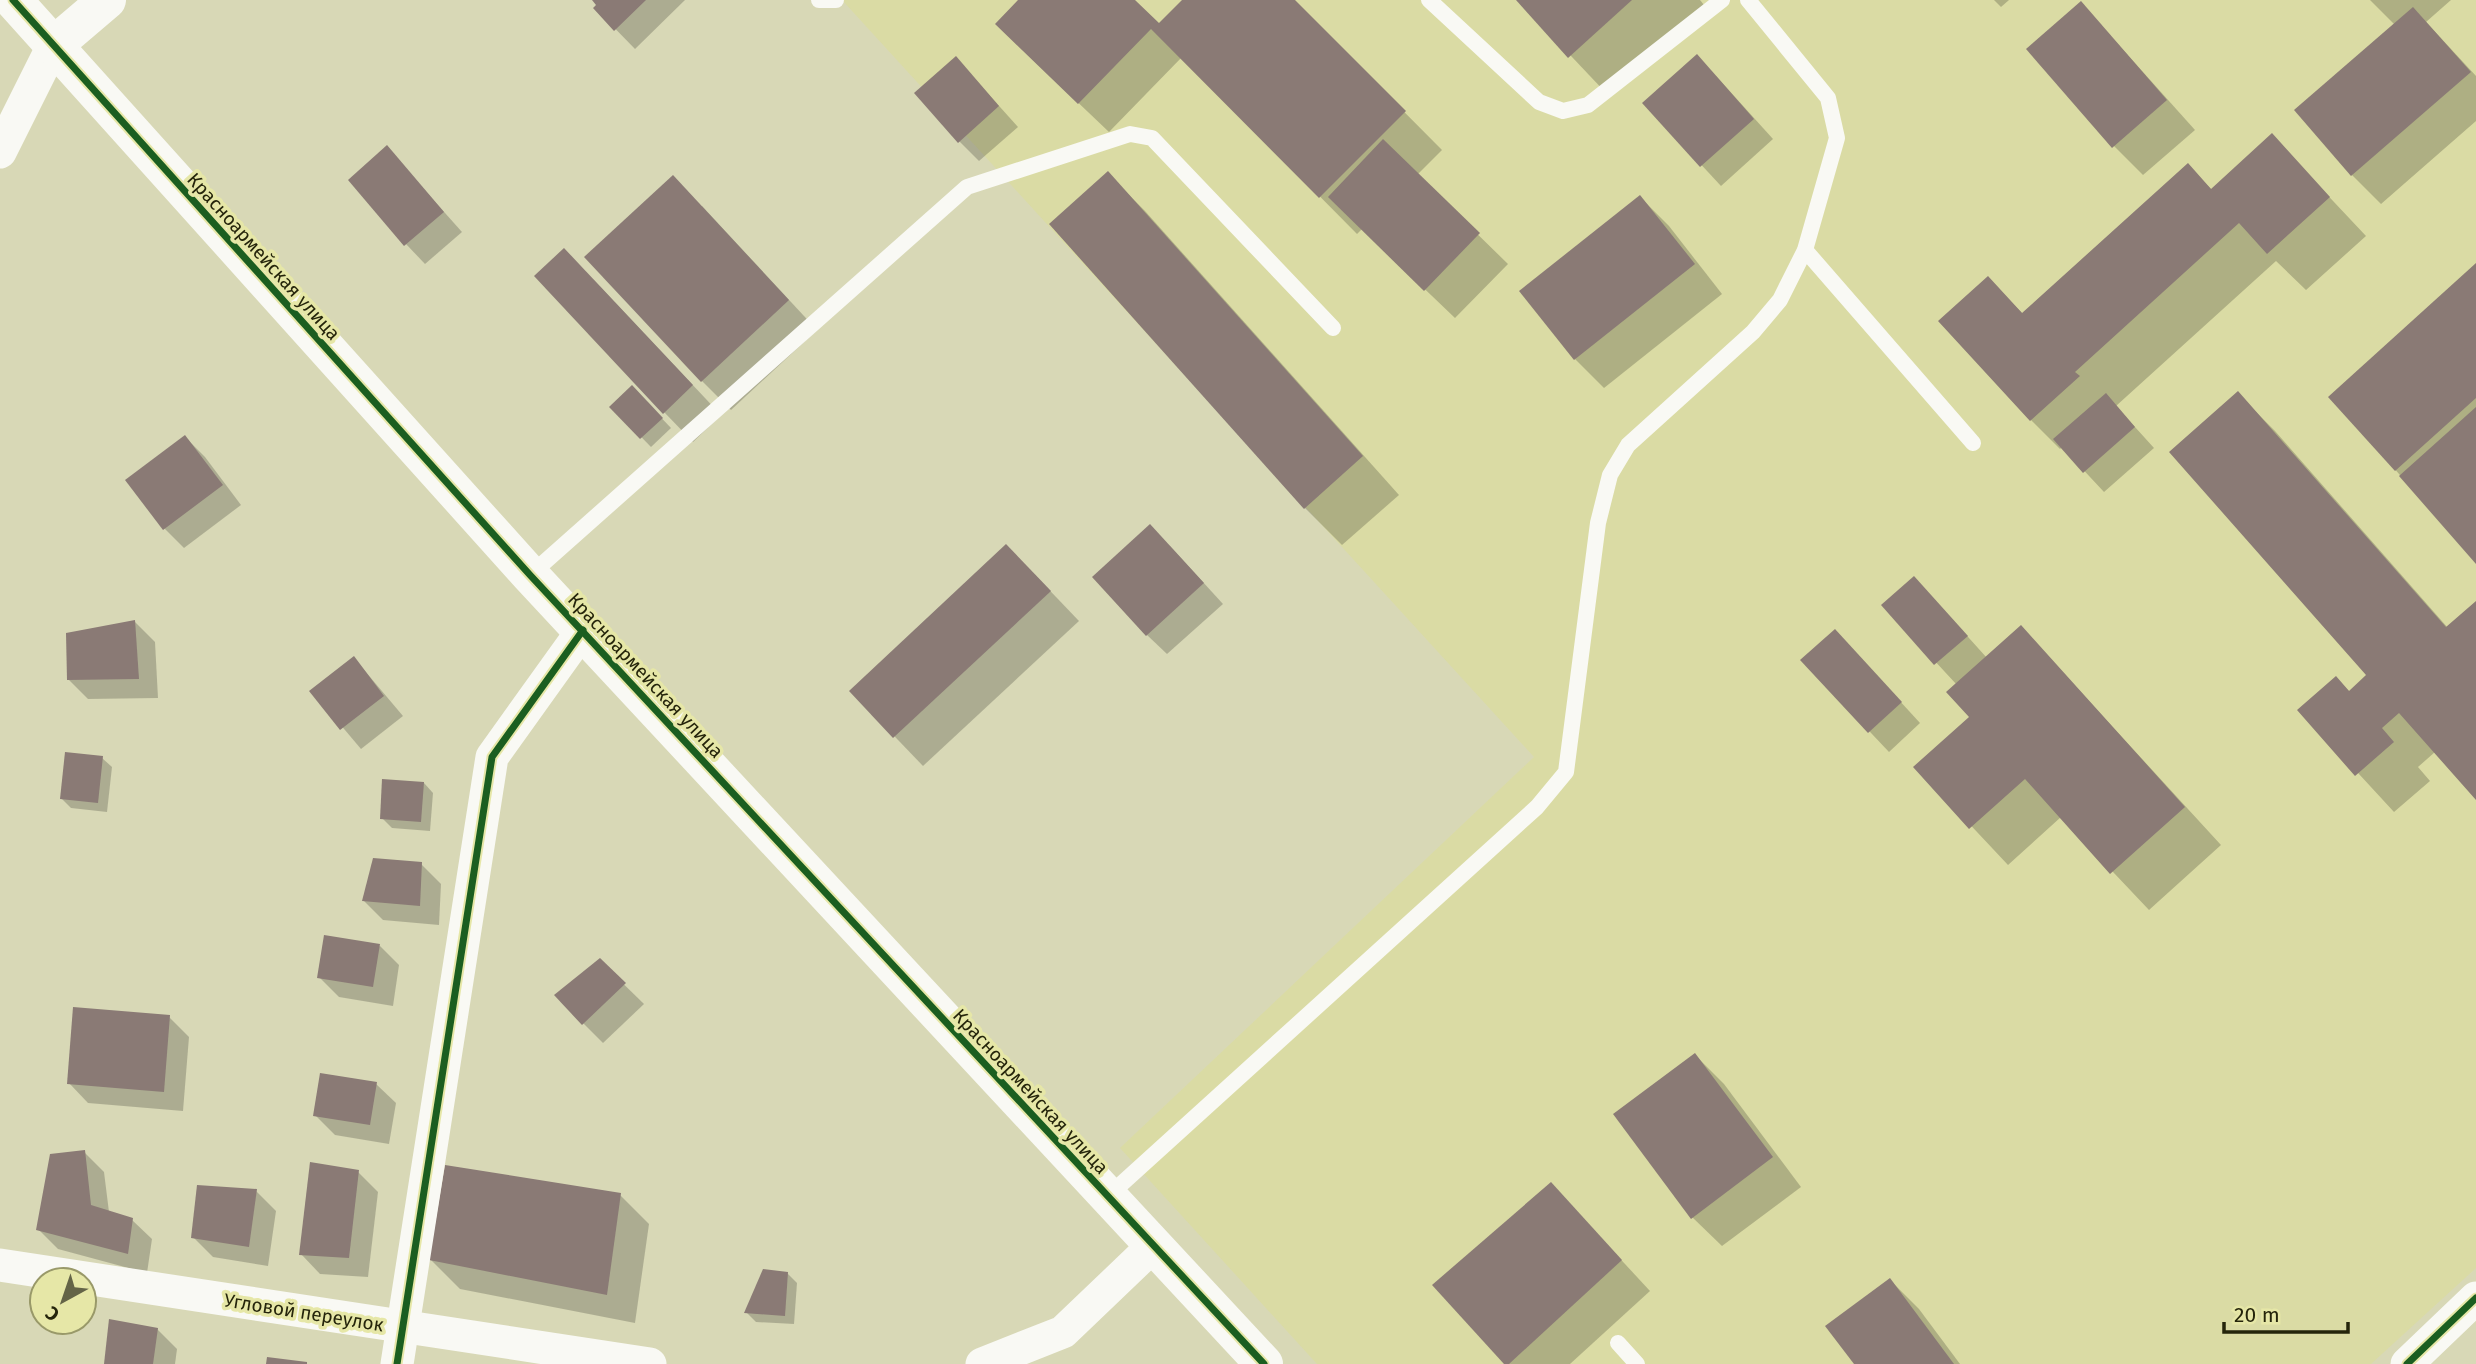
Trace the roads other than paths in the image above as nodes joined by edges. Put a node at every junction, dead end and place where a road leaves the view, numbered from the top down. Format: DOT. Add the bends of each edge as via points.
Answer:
graph roads {
  1 [pos="13,0"];
  2 [pos="107,0"];
  3 [pos="819,0"];
  4 [pos="836,0"];
  5 [pos="1429,0"];
  6 [pos="1722,0"];
  7 [pos="1748,0"];
  8 [pos="52,46"];
  9 [pos="0,152"];
  10 [pos="1805,250"];
  11 [pos="1333,328"];
  12 [pos="1973,443"];
  13 [pos="530,575"];
  14 [pos="583,630"];
  15 [pos="1107,1197"];
  16 [pos="1154,1245"];
  17 [pos="0,1265"];
  18 [pos="2476,1298"];
  19 [pos="402,1326"];
  20 [pos="1618,1343"];
  21 [pos="397,1364"];
  22 [pos="650,1364"];
  23 [pos="982,1364"];
  24 [pos="1264,1364"];
  25 [pos="1637,1364"];
  26 [pos="2407,1364"];
  1 -- 8 [label="street, Красноармейская улица"];
  2 -- 8 [label="street"];
  3 -- 4 [label="lane"];
  5 -- 6 [label="lane" via="1539,102 1563,111 1588,105"];
  7 -- 10 [label="lane" via="1828,98 1837,138"];
  8 -- 9 [label="street"];
  8 -- 13 [label="street, Красноармейская улица"];
  10 -- 12 [label="lane"];
  10 -- 15 [label="lane" via="1780,300 1753,332 1628,445 1610,475 1598,523 1566,772 1537,807"];
  11 -- 13 [label="lane" via="1152,138 1130,134 967,187"];
  13 -- 14 [label="street, Красноармейская улица"];
  14 -- 15 [label="street, Красноармейская улица"];
  14 -- 19 [label="street" via="492,757"];
  15 -- 16 [label="street, Красноармейская улица"];
  16 -- 23 [label="street" via="1063,1332"];
  16 -- 24 [label="street, Красноармейская улица"];
  17 -- 19 [label="street, Угловой переулок"];
  18 -- 26 [label="street"];
  19 -- 21 [label="street"];
  19 -- 22 [label="street, Угловой переулок"];
  20 -- 25 [label="lane"];
}
